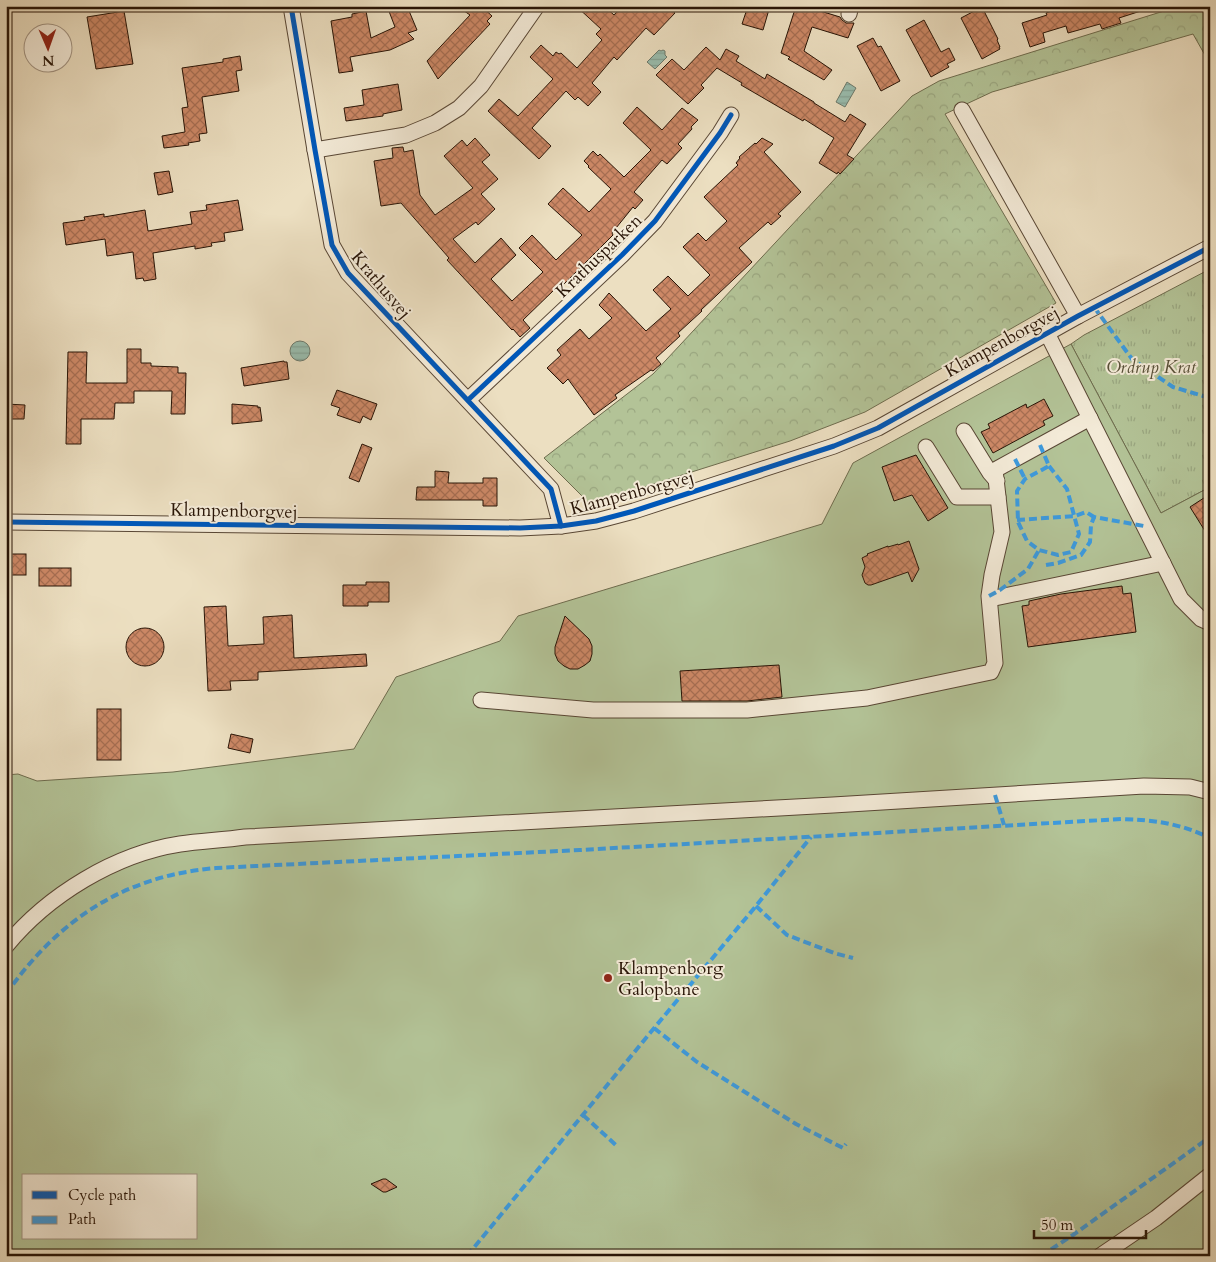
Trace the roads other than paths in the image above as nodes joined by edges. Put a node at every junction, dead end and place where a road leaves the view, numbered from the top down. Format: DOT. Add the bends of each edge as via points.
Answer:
graph roads {
  1 [pos="291,6"];
  2 [pos="537,6"];
  3 [pos="962,110"];
  4 [pos="731,115"];
  5 [pos="315,150"];
  6 [pos="1210,247"];
  7 [pos="1078,316"];
  8 [pos="1047,333"];
  9 [pos="468,400"];
  10 [pos="1090,418"];
  11 [pos="964,430"];
  12 [pos="926,447"];
  13 [pos="997,481"];
  14 [pos="998,497"];
  15 [pos="6,522"];
  16 [pos="561,526"];
  17 [pos="1163,563"];
  18 [pos="990,600"];
  19 [pos="1210,623"];
  20 [pos="481,700"];
  21 [pos="1210,792"];
  22 [pos="6,946"];
  23 [pos="1210,1175"];
  24 [pos="1100,1256"];
  1 -- 5 [label="street, Krathusvej"];
  2 -- 5 [label="street" via="482,86 459,108 406,135"];
  3 -- 7 [label="street"];
  4 -- 9 [label="street, Krathusparken" via="655,221"];
  5 -- 9 [label="street, Krathusvej" via="332,245 348,273"];
  6 -- 7 [label="street, Klampenborgvej"];
  7 -- 8 [label="street, Klampenborgvej"];
  8 -- 10 [label="street"];
  8 -- 16 [label="street, Klampenborgvej" via="878,428 834,446 634,511"];
  9 -- 16 [label="street, Krathusvej" via="551,489"];
  10 -- 13 [label="street" via="996,470"];
  10 -- 17 [label="street"];
  11 -- 13 [label="street"];
  12 -- 14 [label="street" via="957,497"];
  13 -- 14 [label="street"];
  14 -- 18 [label="street" via="1002,532"];
  15 -- 16 [label="street, Klampenborgvej"];
  17 -- 18 [label="street"];
  17 -- 19 [label="street" via="1181,598 1201,619"];
  18 -- 20 [label="street" via="995,663 991,672 867,698 747,710 593,710"];
  21 -- 22 [label="street" via="1190,787 1144,786 180,844 128,858 91,876 37,914"];
  23 -- 24 [label="street" via="1156,1218"];
}
